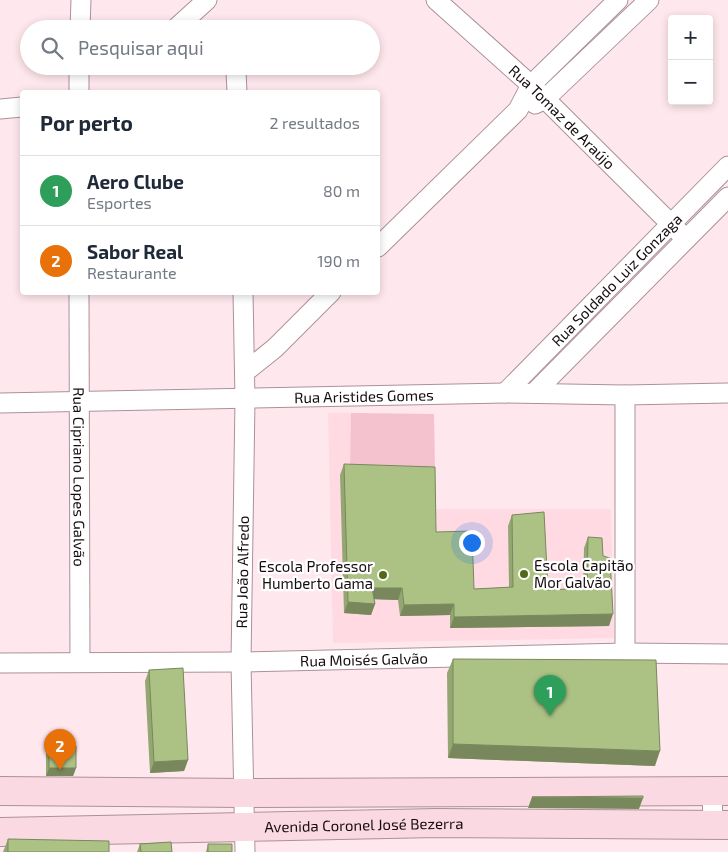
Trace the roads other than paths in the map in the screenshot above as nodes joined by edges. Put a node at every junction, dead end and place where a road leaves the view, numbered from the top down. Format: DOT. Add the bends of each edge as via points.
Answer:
graph roads {
  1 [pos="81,0"];
  2 [pos="207,0"];
  3 [pos="436,0"];
  4 [pos="618,0"];
  5 [pos="649,0"];
  6 [pos="80,20"];
  7 [pos="185,20"];
  8 [pos="79,75"];
  9 [pos="236,75"];
  10 [pos="531,85"];
  11 [pos="79,90"];
  12 [pos="237,90"];
  13 [pos="545,99"];
  14 [pos="20,108"];
  15 [pos="0,109"];
  16 [pos="518,110"];
  17 [pos="728,166"];
  18 [pos="728,197"];
  19 [pos="672,224"];
  20 [pos="686,239"];
  21 [pos="380,245"];
  22 [pos="79,295"];
  23 [pos="243,295"];
  24 [pos="328,295"];
  25 [pos="594,301"];
  26 [pos="609,317"];
  27 [pos="245,372"];
  28 [pos="728,392"];
  29 [pos="505,394"];
  30 [pos="534,394"];
  31 [pos="625,395"];
  32 [pos="245,400"];
  33 [pos="80,401"];
  34 [pos="0,403"];
  35 [pos="626,654"];
  36 [pos="728,654"];
  37 [pos="80,662"];
  38 [pos="241,662"];
  39 [pos="0,663"];
  40 [pos="0,790"];
  41 [pos="720,791"];
  42 [pos="510,792"];
  43 [pos="642,792"];
  44 [pos="245,793"];
  45 [pos="325,793"];
  46 [pos="402,793"];
  47 [pos="435,793"];
  48 [pos="437,823"];
  49 [pos="404,824"];
  50 [pos="643,824"];
  51 [pos="327,825"];
  52 [pos="511,825"];
  53 [pos="721,825"];
  54 [pos="0,832"];
  55 [pos="245,839"];
  1 -- 6 [label="street"];
  2 -- 7 [label="street"];
  3 -- 10 [label="street, Rua Tomaz de Araújo"];
  4 -- 10 [label="street"];
  5 -- 13 [label="street"];
  8 -- 11 [label="street"];
  9 -- 12 [label="street"];
  10 -- 13 [label="street, Rua Tomaz de Araújo"];
  10 -- 16 [label="street"];
  13 -- 16 [label="street"];
  13 -- 19 [label="street, Rua Tomaz de Araújo"];
  14 -- 15 [label="street"];
  16 -- 21 [label="street"];
  17 -- 19 [label="street, Rua Soldado Luiz Gonzaga"];
  18 -- 20 [label="street, Rua Soldado Luiz Gonzaga"];
  19 -- 20 [label="street, Rua Tomaz de Araújo"];
  19 -- 25 [label="street, Rua Soldado Luiz Gonzaga"];
  20 -- 26 [label="street, Rua Soldado Luiz Gonzaga"];
  22 -- 33 [label="street, Rua Cipriano Lopes Galvão"];
  23 -- 27 [label="street, Rua João Alfredo"];
  24 -- 27 [label="street" via="275,348"];
  25 -- 26 [label="street"];
  25 -- 29 [label="street, Rua Soldado Luiz Gonzaga"];
  26 -- 30 [label="street, Rua Soldado Luiz Gonzaga"];
  27 -- 32 [label="street, Rua João Alfredo"];
  28 -- 31 [label="street, Rua Aristides Gomes"];
  29 -- 30 [label="street, Rua Aristides Gomes"];
  29 -- 32 [label="street, Rua Aristides Gomes"];
  30 -- 31 [label="street, Rua Aristides Gomes"];
  31 -- 35 [label="street"];
  32 -- 33 [label="street, Rua Aristides Gomes"];
  32 -- 38 [label="street, Rua João Alfredo"];
  33 -- 34 [label="street, Rua Aristides Gomes"];
  33 -- 37 [label="street, Rua Cipriano Lopes Galvão"];
  35 -- 36 [label="street, Rua Moisés Galvão"];
  35 -- 38 [label="street, Rua Moisés Galvão"];
  37 -- 38 [label="street, Rua Moisés Galvão"];
  37 -- 39 [label="street, Rua Moisés Galvão"];
  38 -- 44 [label="street, Rua João Alfredo"];
  40 -- 44 [label="street"];
  41 -- 43 [label="street"];
  41 -- 53 [label="street"];
  42 -- 43 [label="street"];
  42 -- 47 [label="street"];
  42 -- 52 [label="street"];
  43 -- 50 [label="street"];
  44 -- 45 [label="street"];
  44 -- 55 [label="street, Rua João Alfredo"];
  45 -- 46 [label="street"];
  45 -- 51 [label="street"];
  46 -- 47 [label="street"];
  46 -- 49 [label="street"];
  47 -- 48 [label="street"];
  48 -- 49 [label="street, Avenida Coronel José Bezerra"];
  48 -- 52 [label="street, Avenida Coronel José Bezerra"];
  49 -- 51 [label="street, Avenida Coronel José Bezerra"];
  50 -- 52 [label="street, Avenida Coronel José Bezerra"];
  50 -- 53 [label="street, Avenida Coronel José Bezerra"];
  51 -- 55 [label="street, Avenida Coronel José Bezerra"];
  54 -- 55 [label="street, Avenida Coronel José Bezerra"];
}
